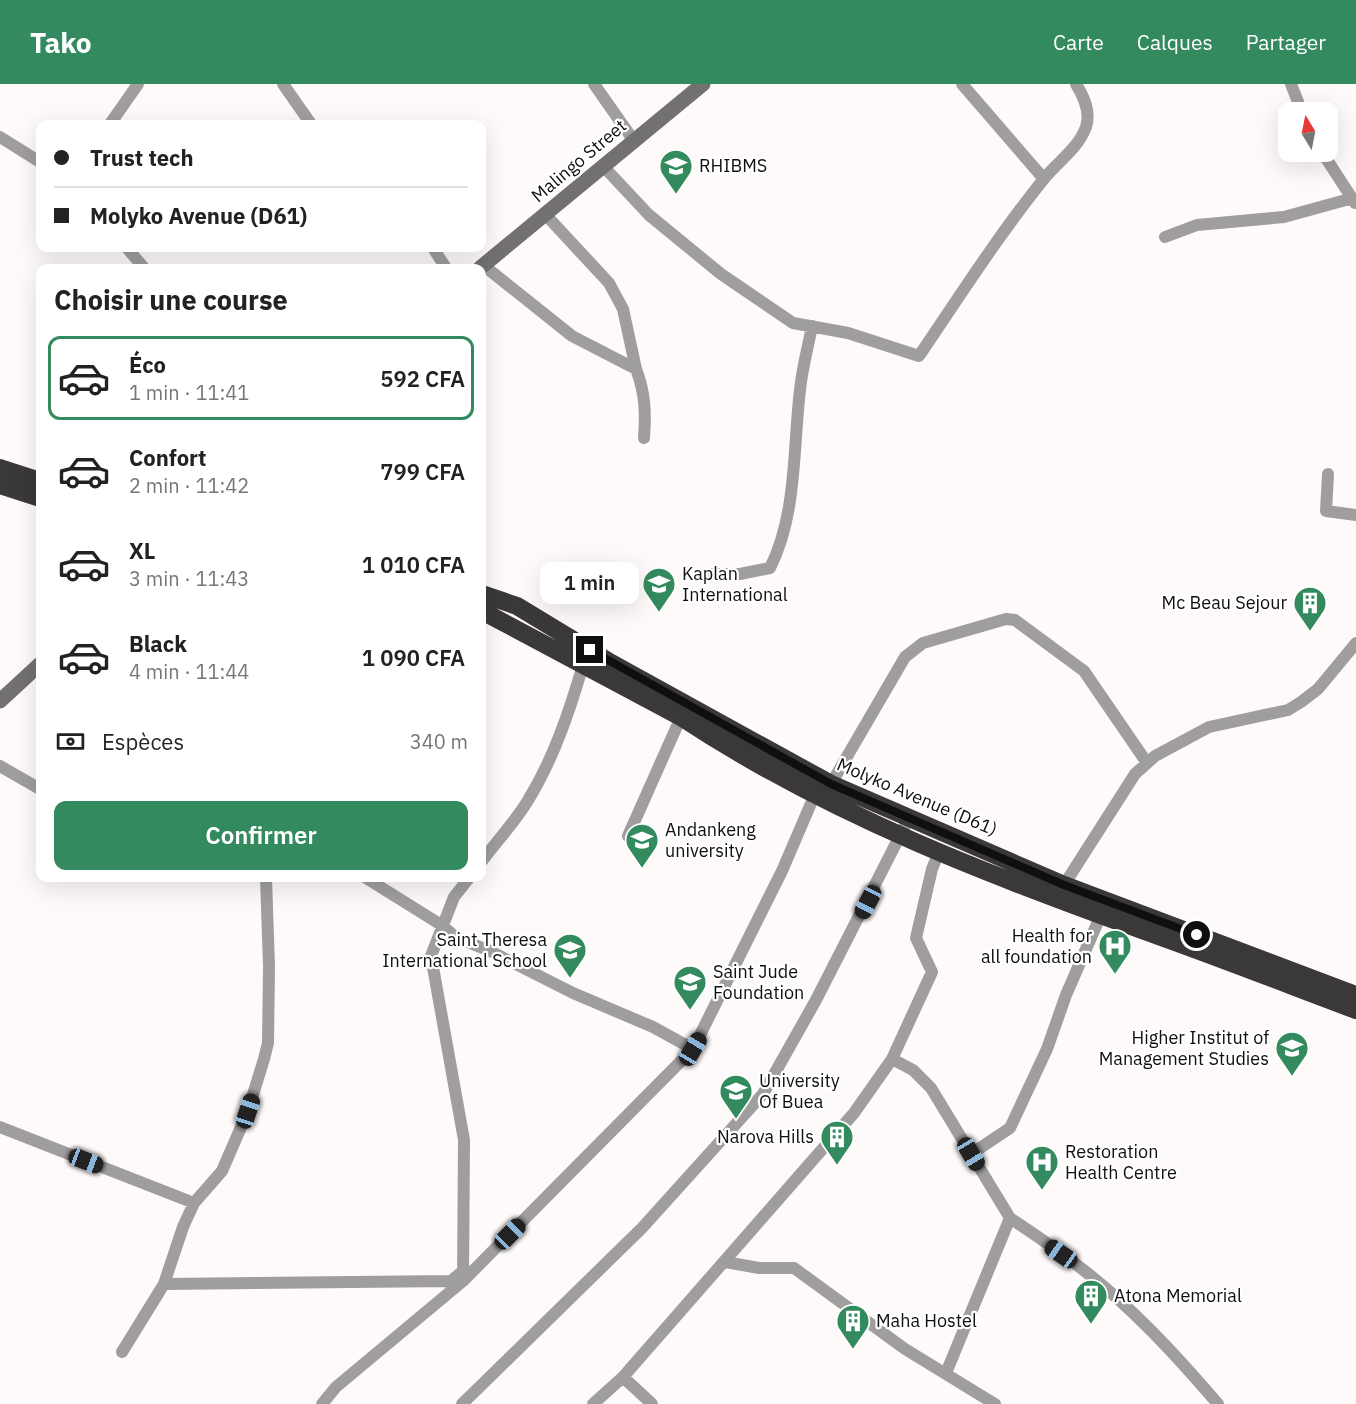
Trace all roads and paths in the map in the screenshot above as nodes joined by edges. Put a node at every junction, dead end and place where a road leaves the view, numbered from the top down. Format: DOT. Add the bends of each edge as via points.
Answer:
graph roads {
  1 [pos="138,84"];
  2 [pos="594,84"];
  3 [pos="703,84"];
  4 [pos="962,84"];
  5 [pos="1076,84"];
  6 [pos="1291,84"];
  7 [pos="286,85"];
  8 [pos="1298,102"];
  9 [pos="113,120"];
  10 [pos="309,120"];
  11 [pos="0,136"];
  12 [pos="634,141"];
  13 [pos="36,159"];
  14 [pos="1328,162"];
  15 [pos="603,166"];
  16 [pos="1044,179"];
  17 [pos="1354,202"];
  18 [pos="545,214"];
  19 [pos="1165,237"];
  20 [pos="130,252"];
  21 [pos="141,264"];
  22 [pos="486,264"];
  23 [pos="486,270"];
  24 [pos="812,326"];
  25 [pos="636,369"];
  26 [pos="644,438"];
  27 [pos="0,468"];
  28 [pos="1328,474"];
  29 [pos="36,480"];
  30 [pos="0,485"];
  31 [pos="36,497"];
  32 [pos="1356,515"];
  33 [pos="707,574"];
  34 [pos="486,595"];
  35 [pos="486,614"];
  36 [pos="1356,643"];
  37 [pos="583,665"];
  38 [pos="36,668"];
  39 [pos="0,701"];
  40 [pos="681,717"];
  41 [pos="1147,763"];
  42 [pos="0,766"];
  43 [pos="831,784"];
  44 [pos="36,787"];
  45 [pos="815,794"];
  46 [pos="905,826"];
  47 [pos="628,836"];
  48 [pos="939,852"];
  49 [pos="486,856"];
  50 [pos="266,882"];
  51 [pos="372,882"];
  52 [pos="466,882"];
  53 [pos="1064,885"];
  54 [pos="1100,917"];
  55 [pos="443,926"];
  56 [pos="1356,996"];
  57 [pos="1356,1010"];
  58 [pos="693,1049"];
  59 [pos="892,1059"];
  60 [pos="0,1127"];
  61 [pos="971,1154"];
  62 [pos="194,1203"];
  63 [pos="1010,1218"];
  64 [pos="725,1262"];
  65 [pos="463,1276"];
  66 [pos="164,1284"];
  67 [pos="122,1352"];
  68 [pos="946,1373"];
  69 [pos="623,1377"];
  70 [pos="989,1402"];
  71 [pos="322,1404"];
  72 [pos="462,1404"];
  73 [pos="593,1404"];
  74 [pos="652,1404"];
  75 [pos="1218,1404"];
  1 -- 9 [label="street"];
  2 -- 12 [label="street"];
  3 -- 12 [label="street, Malingo Street"];
  4 -- 16 [label="street"];
  5 -- 16 [label="street" via="1088,111 1087,124 1080,141"];
  6 -- 8 [label="street"];
  7 -- 10 [label="street"];
  11 -- 13 [label="street"];
  12 -- 15 [label="street, Malingo Street"];
  14 -- 17 [label="street"];
  15 -- 18 [label="street, Malingo Street"];
  15 -- 24 [label="street" via="649,215 721,274 794,323"];
  16 -- 24 [label="street" via="919,356"];
  17 -- 19 [label="street" via="1284,217 1197,225"];
  18 -- 22 [label="street, Malingo Street"];
  18 -- 25 [label="street" via="609,283 623,309"];
  20 -- 21 [label="street"];
  23 -- 25 [label="street" via="522,294 563,330"];
  24 -- 33 [label="street" via="800,388 787,508 775,557 770,568 740,574"];
  25 -- 26 [label="street" via="646,411"];
  27 -- 29 [label="highway"];
  28 -- 32 [label="street" via="1326,511"];
  30 -- 31 [label="highway"];
  34 -- 43 [label="highway, Molyko Avenue (D61)" via="517,606 611,663"];
  35 -- 37 [label="highway, Molyko Avenue (D61)"];
  36 -- 41 [label="street" via="1318,689 1287,710 1209,727"];
  37 -- 40 [label="highway, Molyko Avenue (D61)"];
  37 -- 49 [label="street" via="546,766 523,808"];
  38 -- 39 [label="street"];
  40 -- 45 [label="highway, Molyko Avenue (D61)"];
  40 -- 47 [label="street"];
  41 -- 43 [label="street" via="1084,671 1015,620 1006,619 923,643 905,657"];
  41 -- 53 [label="street" via="1135,774"];
  42 -- 44 [label="street"];
  43 -- 46 [label="highway, Molyko Avenue (D61)"];
  45 -- 46 [label="highway, Molyko Avenue (D61)"];
  45 -- 58 [label="street" via="782,871"];
  46 -- 48 [label="highway, Molyko Avenue (D61)"];
  46 -- 53 [label="highway, Molyko Avenue (D61)"];
  46 -- 72 [label="street" via="763,1094 642,1228"];
  48 -- 54 [label="highway, Molyko Avenue (D61)"];
  48 -- 59 [label="street" via="915,938 932,972"];
  50 -- 62 [label="street" via="268,1044 248,1111 222,1171"];
  51 -- 55 [label="street"];
  52 -- 55 [label="street" via="454,897"];
  53 -- 56 [label="highway, Molyko Avenue (D61)"];
  54 -- 57 [label="highway, Molyko Avenue (D61)"];
  54 -- 61 [label="street" via="1047,1049 1010,1128"];
  55 -- 58 [label="street" via="455,937"];
  55 -- 65 [label="street" via="431,956 464,1140"];
  58 -- 65 [label="street"];
  59 -- 61 [label="street" via="913,1070 931,1088"];
  59 -- 64 [label="street" via="854,1113"];
  60 -- 62 [label="street"];
  61 -- 63 [label="street"];
  62 -- 66 [label="street"];
  63 -- 68 [label="street"];
  63 -- 75 [label="street" via="1079,1266 1126,1307 1174,1352"];
  64 -- 68 [label="street" via="759,1268 794,1268"];
  64 -- 69 [label="street"];
  65 -- 66 [label="street" via="451,1281"];
  65 -- 71 [label="street" via="336,1387"];
  66 -- 67 [label="street"];
  68 -- 70 [label="street"];
  69 -- 73 [label="street"];
  69 -- 74 [label="street"];
}
